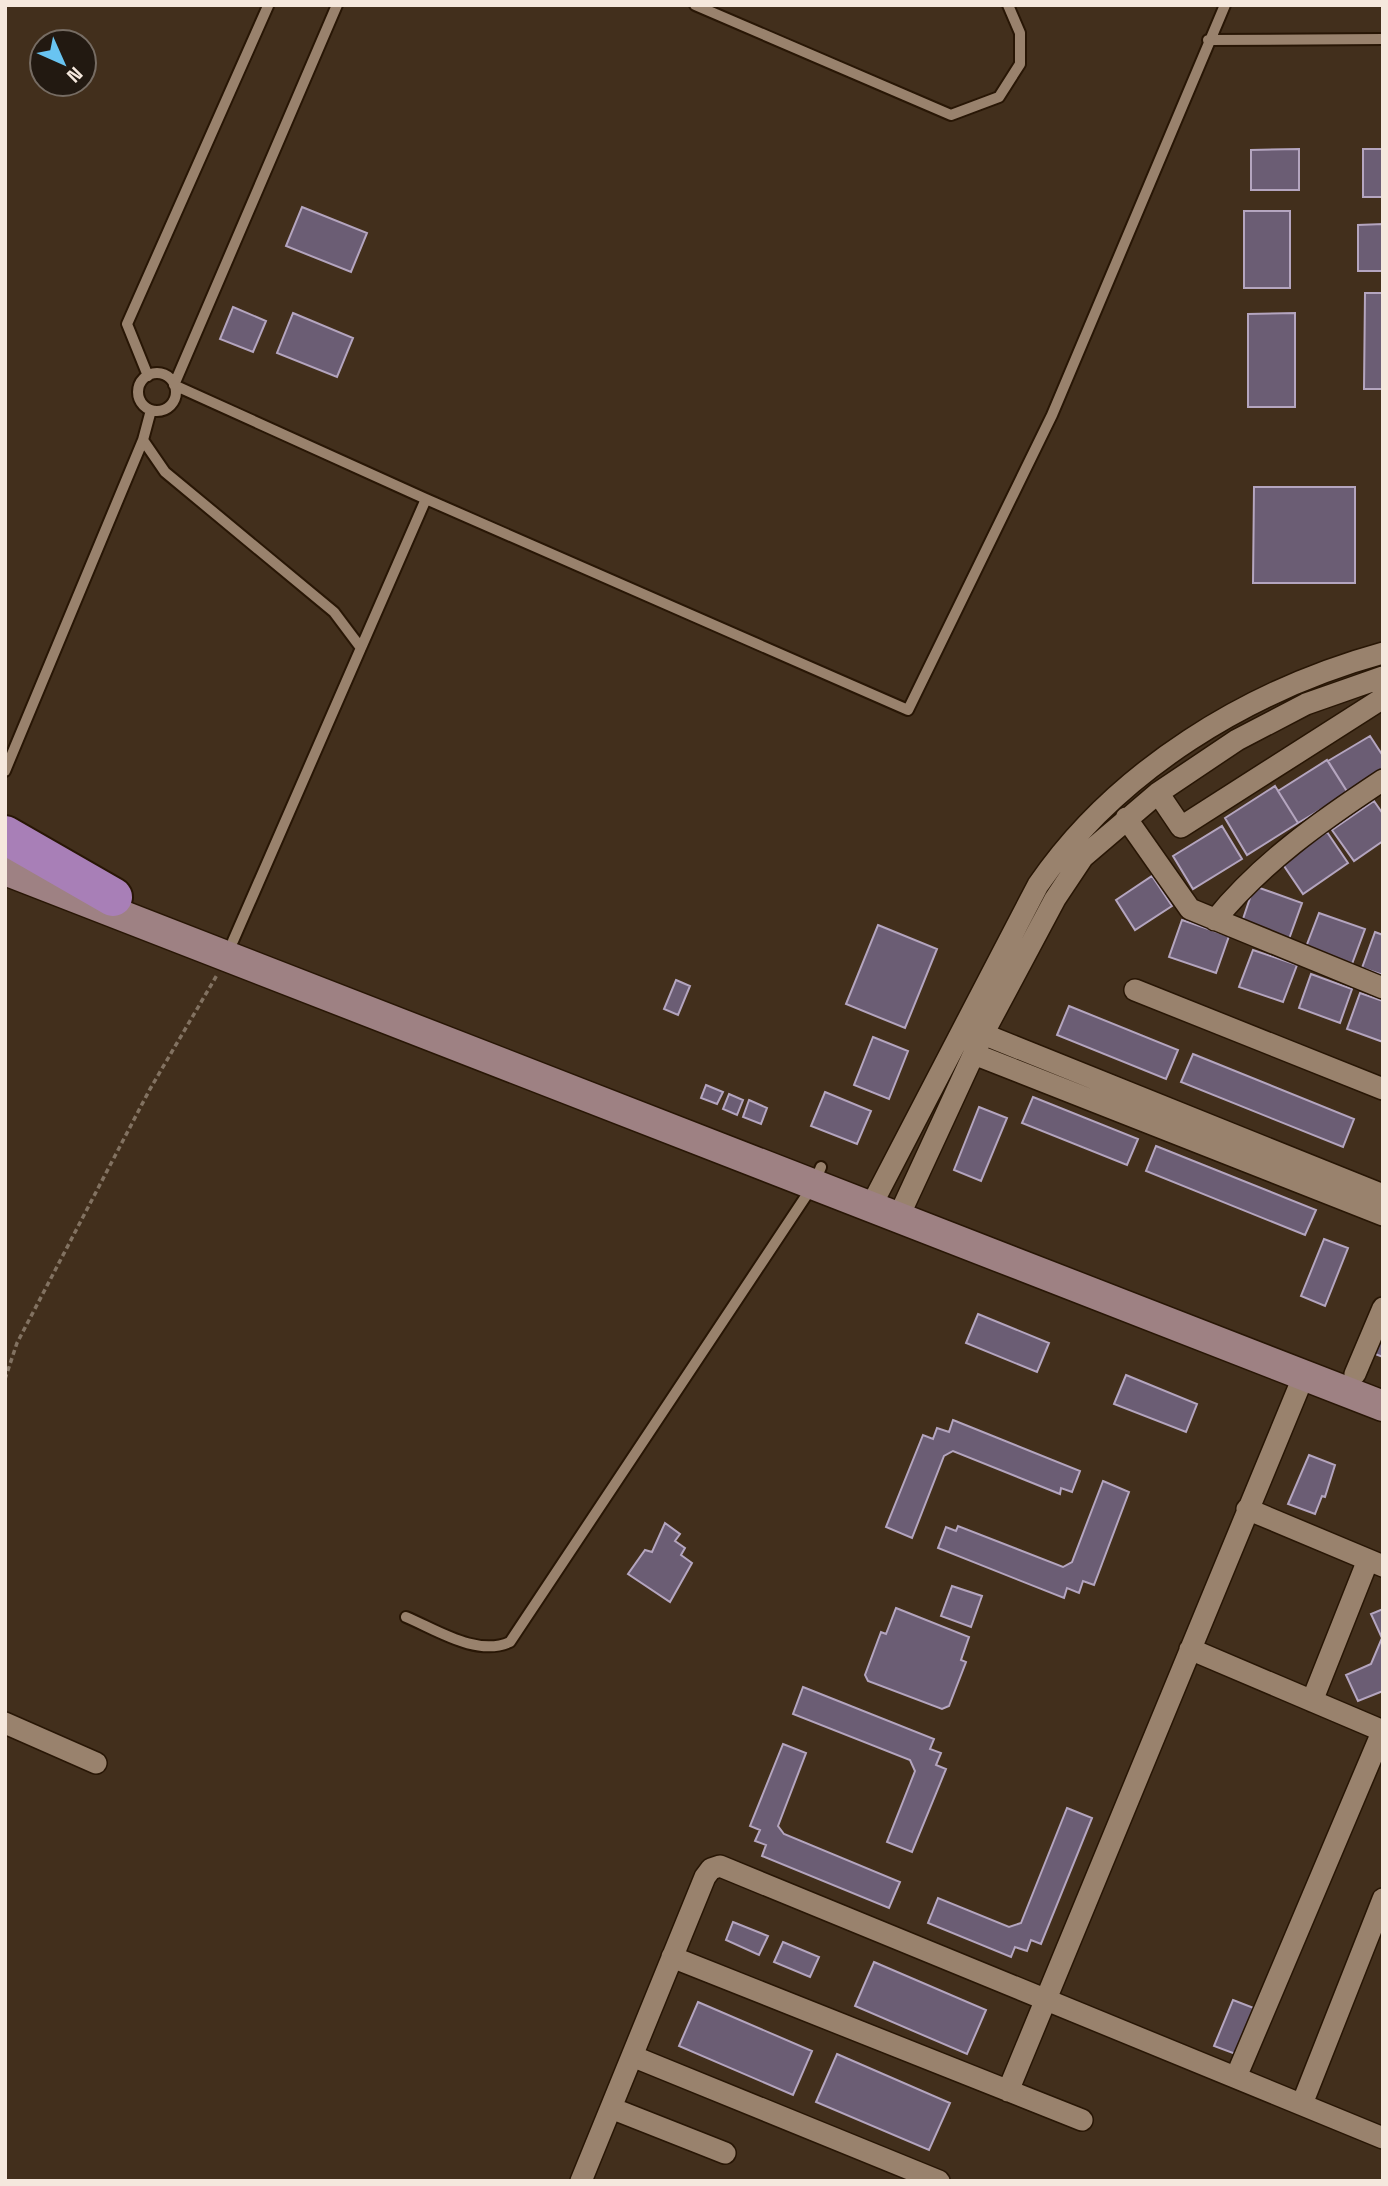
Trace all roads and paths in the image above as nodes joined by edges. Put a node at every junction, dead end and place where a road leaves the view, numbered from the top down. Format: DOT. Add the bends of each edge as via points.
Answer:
graph roads {
  1 [pos="337,5"];
  2 [pos="695,5"];
  3 [pos="1008,5"];
  4 [pos="1225,5"];
  5 [pos="268,6"];
  6 [pos="1383,39"];
  7 [pos="1208,40"];
  8 [pos="148,376"];
  9 [pos="174,385"];
  10 [pos="151,410"];
  11 [pos="143,440"];
  12 [pos="426,499"];
  13 [pos="361,648"];
  14 [pos="1383,653"];
  15 [pos="1383,677"];
  16 [pos="1383,698"];
  17 [pos="5,771"];
  18 [pos="1383,780"];
  19 [pos="1158,793"];
  20 [pos="1126,818"];
  21 [pos="5,835"];
  22 [pos="5,857"];
  23 [pos="5,870"];
  24 [pos="113,897"];
  25 [pos="1215,920"];
  26 [pos="230,950"];
  27 [pos="1383,988"];
  28 [pos="1135,990"];
  29 [pos="984,1034"];
  30 [pos="974,1054"];
  31 [pos="1383,1089"];
  32 [pos="817,1175"];
  33 [pos="1383,1195"];
  34 [pos="888,1204"];
  35 [pos="1383,1215"];
  36 [pos="1383,1308"];
  37 [pos="1354,1374"];
  38 [pos="1304,1375"];
  39 [pos="5,1379"];
  40 [pos="1383,1385"];
  41 [pos="1383,1406"];
  42 [pos="1247,1509"];
  43 [pos="1375,1563"];
  44 [pos="406,1616"];
  45 [pos="1190,1649"];
  46 [pos="1312,1701"];
  47 [pos="5,1723"];
  48 [pos="1383,1730"];
  49 [pos="96,1763"];
  50 [pos="1383,1899"];
  51 [pos="672,1957"];
  52 [pos="1046,1998"];
  53 [pos="632,2056"];
  54 [pos="1236,2077"];
  55 [pos="1008,2091"];
  56 [pos="1302,2104"];
  57 [pos="611,2108"];
  58 [pos="1082,2120"];
  59 [pos="1383,2138"];
  60 [pos="725,2153"];
  61 [pos="581,2181"];
  62 [pos="939,2181"];
  1 -- 9 [label="lane"];
  2 -- 3 [label="lane" via="951,115 999,97 1020,64 1020,33"];
  4 -- 7 [label="lane"];
  5 -- 8 [label="lane" via="127,324"];
  6 -- 7 [label="lane"];
  7 -- 12 [label="lane" via="1052,415 908,710"];
  8 -- 9 [label="lane" via="160,374"];
  8 -- 10 [label="lane" via="138,391 141,403"];
  9 -- 10 [label="lane" via="175,397 169,407"];
  9 -- 12 [label="lane"];
  10 -- 11 [label="lane"];
  11 -- 13 [label="lane" via="165,472 334,612"];
  11 -- 17 [label="lane"];
  12 -- 13 [label="lane"];
  13 -- 26 [label="lane"];
  14 -- 34 [label="street" via="1289,687 1182,745 1106,805 1064,847 1038,885"];
  15 -- 19 [label="street" via="1294,710 1237,740"];
  16 -- 19 [label="street" via="1181,827"];
  18 -- 25 [label="street" via="1269,861"];
  19 -- 20 [label="street"];
  20 -- 25 [label="street" via="1190,909"];
  20 -- 29 [label="street" via="1083,857 1055,899"];
  21 -- 24 [label="highway"];
  22 -- 24 [label="main road"];
  23 -- 26 [label="main road"];
  24 -- 26 [label="main road"];
  25 -- 27 [label="street"];
  26 -- 32 [label="main road"];
  26 -- 39 [label="path" via="150,1089 17,1342"];
  28 -- 31 [label="street"];
  29 -- 30 [label="street"];
  29 -- 33 [label="street"];
  30 -- 34 [label="street"];
  30 -- 35 [label="street"];
  32 -- 34 [label="main road"];
  32 -- 44 [label="lane" via="510,1642 481,1648"];
  34 -- 37 [label="main road"];
  34 -- 38 [label="main road"];
  36 -- 37 [label="street"];
  37 -- 40 [label="main road"];
  38 -- 41 [label="main road"];
  38 -- 42 [label="street"];
  42 -- 43 [label="street"];
  42 -- 45 [label="street"];
  43 -- 46 [label="street"];
  45 -- 46 [label="street"];
  45 -- 52 [label="street"];
  46 -- 48 [label="street"];
  47 -- 49 [label="street"];
  48 -- 54 [label="street"];
  50 -- 56 [label="street"];
  51 -- 52 [label="street" via="705,1877 715,1867 725,1866"];
  51 -- 53 [label="street"];
  51 -- 55 [label="street"];
  52 -- 54 [label="street"];
  52 -- 55 [label="street"];
  53 -- 57 [label="street"];
  53 -- 62 [label="street"];
  54 -- 56 [label="street"];
  55 -- 58 [label="street"];
  56 -- 59 [label="street"];
  57 -- 60 [label="street"];
  57 -- 61 [label="street"];
}
